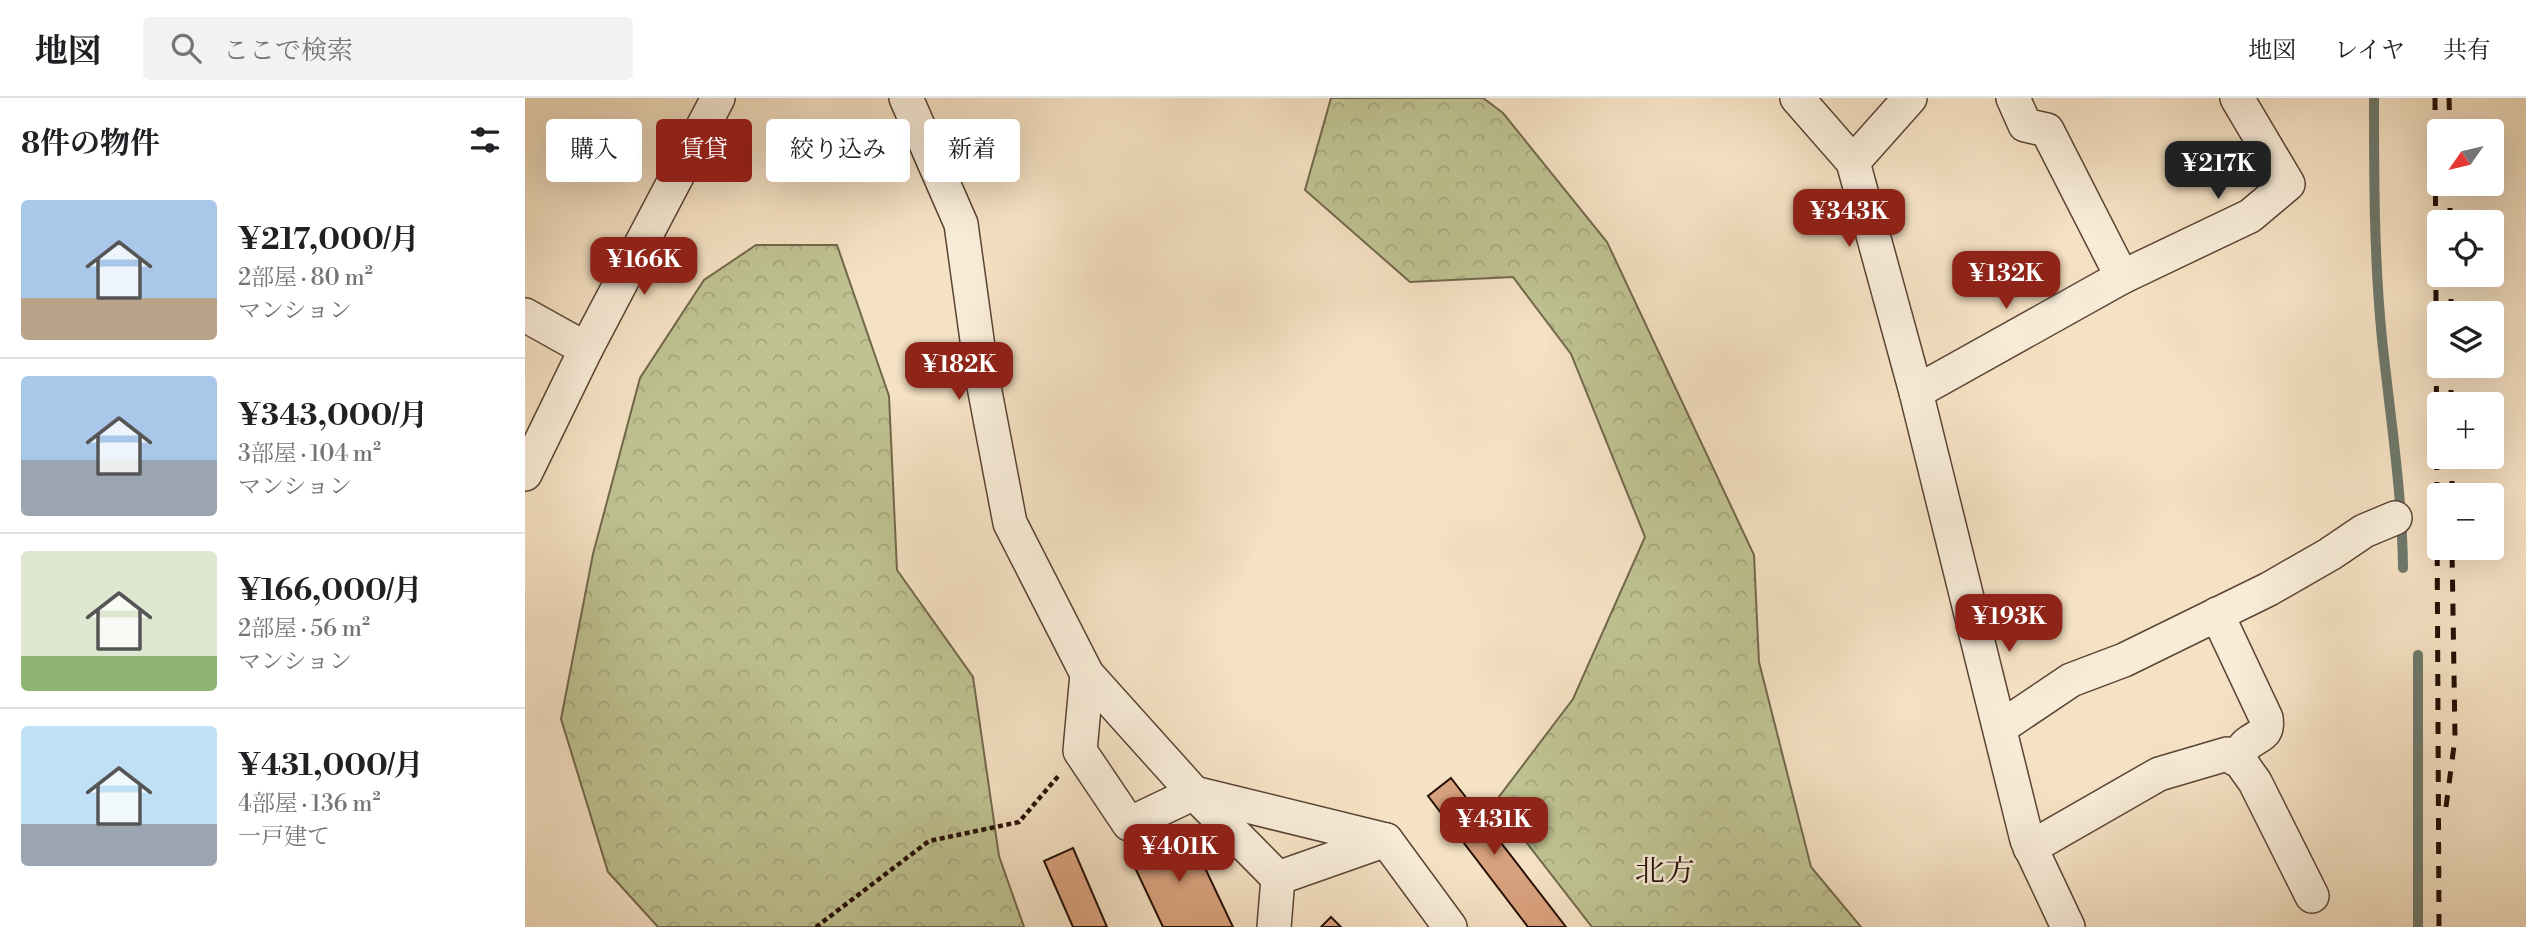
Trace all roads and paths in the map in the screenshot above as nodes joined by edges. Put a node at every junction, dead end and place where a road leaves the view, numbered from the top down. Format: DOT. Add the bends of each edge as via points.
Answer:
graph roads {
  1 [pos="718,98"];
  2 [pos="906,98"];
  3 [pos="1797,98"];
  4 [pos="1910,98"];
  5 [pos="2013,98"];
  6 [pos="2237,98"];
  7 [pos="1853,162"];
  8 [pos="2122,277"];
  9 [pos="525,315"];
  10 [pos="586,349"];
  11 [pos="1916,392"];
  12 [pos="525,474"];
  13 [pos="2395,518"];
  14 [pos="2217,614"];
  15 [pos="1087,674"];
  16 [pos="1999,725"];
  17 [pos="1080,751"];
  18 [pos="2235,759"];
  19 [pos="1194,793"];
  20 [pos="1386,840"];
  21 [pos="2030,848"];
  22 [pos="1278,878"];
  23 [pos="2312,896"];
  24 [pos="816,927"];
  25 [pos="1274,927"];
  26 [pos="1450,927"];
  27 [pos="2068,927"];
  1 -- 10 [label="street"];
  2 -- 15 [label="street" via="961,223 982,376 1010,523"];
  3 -- 7 [label="street"];
  4 -- 7 [label="street"];
  5 -- 8 [label="street" via="2025,125 2046,130"];
  6 -- 8 [label="street" via="2288,184 2250,216"];
  7 -- 11 [label="street"];
  8 -- 11 [label="street"];
  9 -- 10 [label="street"];
  10 -- 12 [label="street"];
  11 -- 16 [label="street"];
  13 -- 14 [label="street"];
  14 -- 16 [label="street" via="2124,660 2071,680"];
  14 -- 18 [label="street" via="2268,728"];
  15 -- 17 [label="street"];
  15 -- 19 [label="street"];
  16 -- 21 [label="street"];
  17 -- 19 [label="street" via="1129,824"];
  17 -- 24 [label="path" via="1019,822 929,841"];
  18 -- 21 [label="street" via="2227,754 2159,774"];
  18 -- 23 [label="street" via="2255,782"];
  19 -- 20 [label="street"];
  19 -- 22 [label="street"];
  20 -- 22 [label="street"];
  20 -- 26 [label="street"];
  21 -- 27 [label="street"];
  22 -- 25 [label="street"];
}
